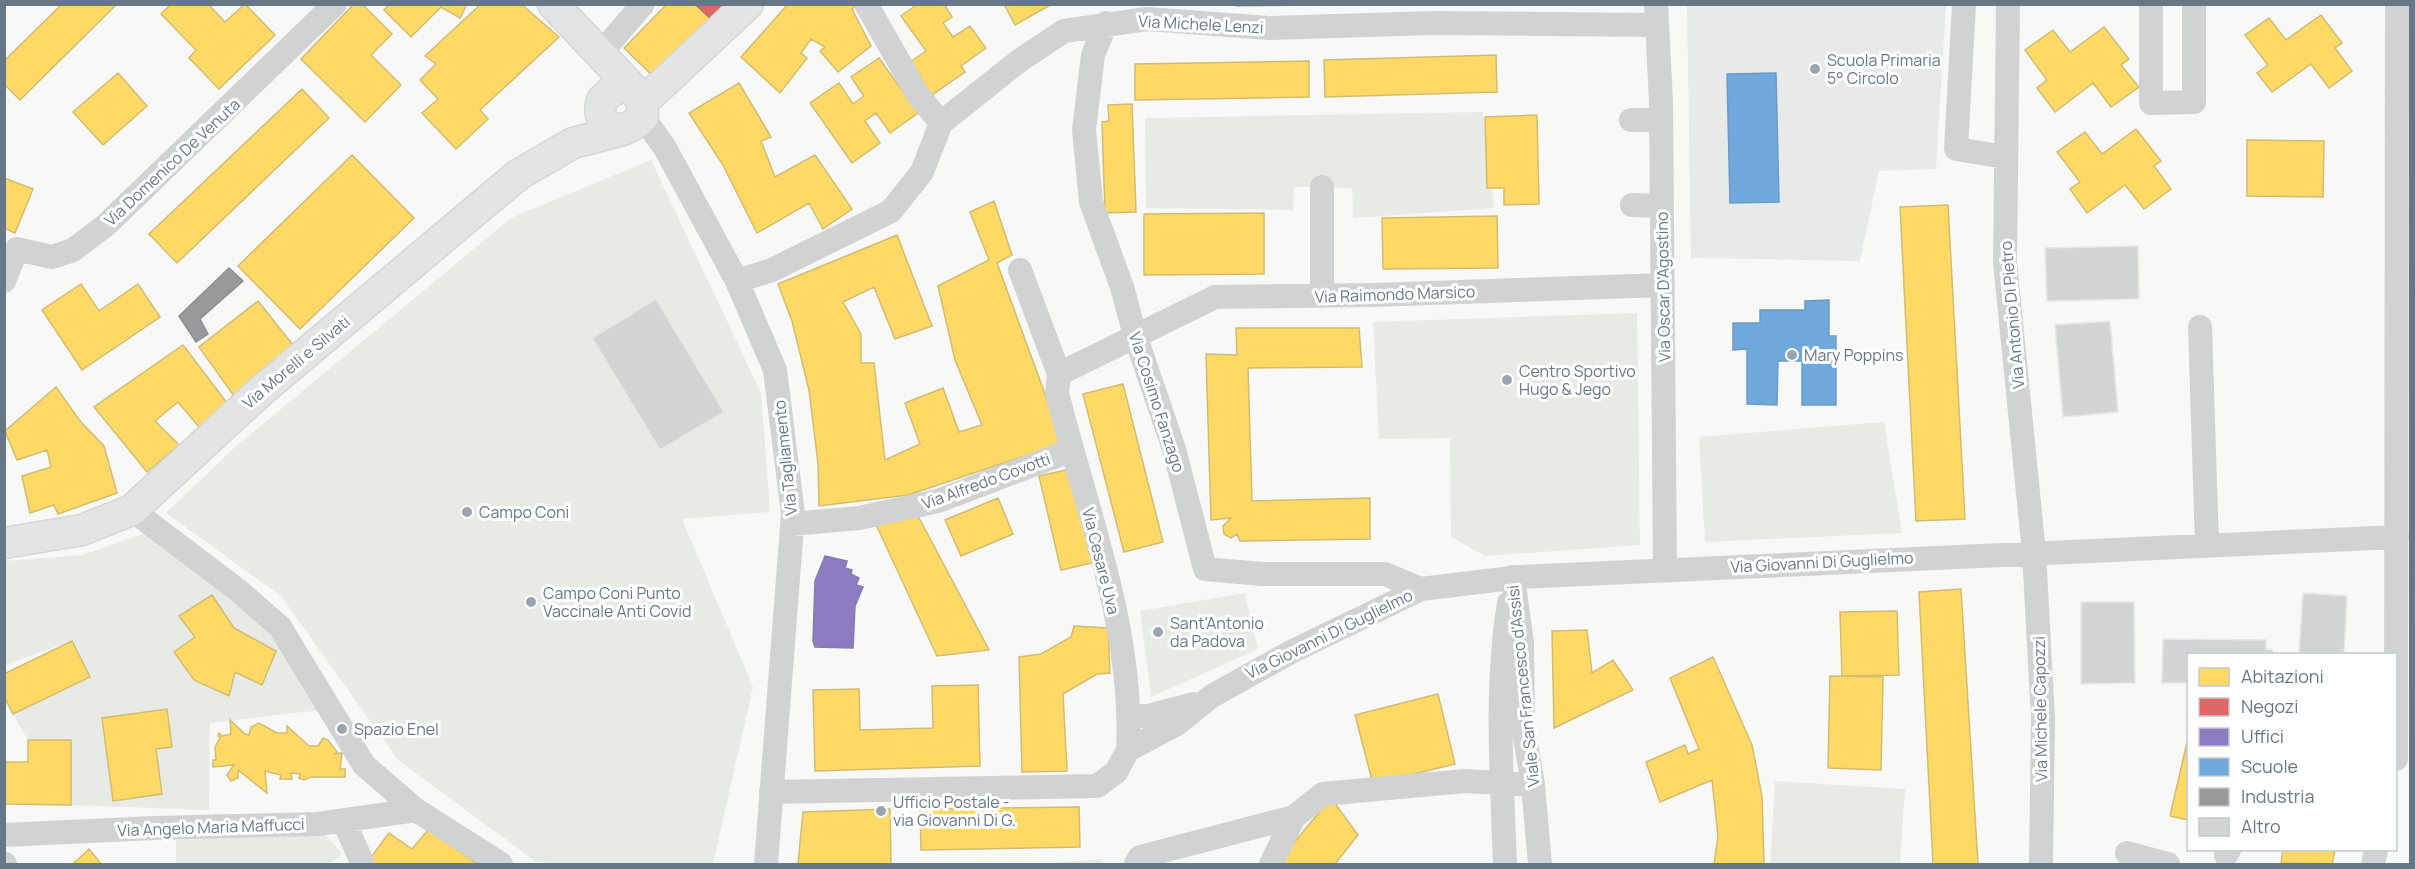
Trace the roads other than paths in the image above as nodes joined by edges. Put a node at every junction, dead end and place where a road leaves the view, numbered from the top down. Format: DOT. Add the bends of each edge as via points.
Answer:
graph roads {
  1 [pos="335,4"];
  2 [pos="553,4"];
  3 [pos="644,4"];
  4 [pos="748,4"];
  5 [pos="866,4"];
  6 [pos="1964,4"];
  7 [pos="2008,4"];
  8 [pos="2151,4"];
  9 [pos="2194,4"];
  10 [pos="2397,4"];
  11 [pos="1147,12"];
  12 [pos="1656,15"];
  13 [pos="1106,23"];
  14 [pos="600,54"];
  15 [pos="625,109"];
  16 [pos="1631,120"];
  17 [pos="1661,120"];
  18 [pos="941,123"];
  19 [pos="2005,157"];
  20 [pos="1322,187"];
  21 [pos="1632,205"];
  22 [pos="1662,206"];
  23 [pos="11,246"];
  24 [pos="1020,270"];
  25 [pos="4,281"];
  26 [pos="737,281"];
  27 [pos="1663,285"];
  28 [pos="1322,296"];
  29 [pos="2200,327"];
  30 [pos="1135,335"];
  31 [pos="1059,375"];
  32 [pos="1071,450"];
  33 [pos="132,510"];
  34 [pos="792,524"];
  35 [pos="2397,537"];
  36 [pos="4,543"];
  37 [pos="2207,545"];
  38 [pos="2034,553"];
  39 [pos="1665,570"];
  40 [pos="1513,577"];
  41 [pos="1421,589"];
  42 [pos="2396,653"];
  43 [pos="1212,696"];
  44 [pos="1130,716"];
  45 [pos="1128,750"];
  46 [pos="1500,785"];
  47 [pos="1533,785"];
  48 [pos="771,792"];
  49 [pos="416,810"];
  50 [pos="1294,817"];
  51 [pos="344,822"];
  52 [pos="4,835"];
  53 [pos="2127,853"];
  54 [pos="363,864"];
  55 [pos="501,864"];
  56 [pos="766,864"];
  57 [pos="1136,864"];
  58 [pos="1271,864"];
  59 [pos="1505,864"];
  60 [pos="1540,864"];
  61 [pos="2042,864"];
  62 [pos="2168,864"];
  1 -- 23 [label="street, Via Domenico De Venuta" via="106,225 74,250 52,257"];
  2 -- 14 [label="main road"];
  3 -- 14 [label="street"];
  4 -- 15 [label="main road"];
  5 -- 18 [label="street" via="918,95"];
  6 -- 19 [label="street" via="1956,149"];
  7 -- 19 [label="street, Via Antonio Di Pietro"];
  8 -- 9 [label="street" via="2151,103 2194,102"];
  10 -- 35 [label="street"];
  11 -- 12 [label="street, Via Michele Lenzi" via="1269,28"];
  11 -- 13 [label="street, Via Michele Lenzi"];
  12 -- 17 [label="street, Via Oscar D'Agostino"];
  13 -- 18 [label="street, Via Michele Lenzi" via="1064,31"];
  13 -- 30 [label="street, Via Cosimo Fanzago" via="1093,55 1084,130 1091,202"];
  14 -- 15 [label="main road"];
  15 -- 26 [label="street, Via Tagliamento" via="665,148"];
  15 -- 33 [label="main road, Via Morelli e Silvati" via="518,175 261,391"];
  16 -- 17 [label="street"];
  17 -- 22 [label="street, Via Oscar D'Agostino"];
  18 -- 26 [label="street" via="922,172 891,212 772,270"];
  19 -- 38 [label="street, Via Antonio Di Pietro" via="2005,262"];
  20 -- 28 [label="street"];
  21 -- 22 [label="street"];
  22 -- 27 [label="street, Via Oscar D'Agostino"];
  23 -- 25 [label="street, Via Domenico De Venuta"];
  24 -- 31 [label="street, Via Cesare Uva"];
  26 -- 34 [label="street, Via Tagliamento" via="775,370"];
  27 -- 28 [label="street, Via Raimondo Marsico"];
  27 -- 39 [label="street, Via Oscar D'Agostino"];
  28 -- 30 [label="street, Via Raimondo Marsico" via="1215,297"];
  29 -- 37 [label="street"];
  30 -- 31 [label="street"];
  30 -- 41 [label="street, Via Cosimo Fanzago" via="1174,449 1205,569 1262,574 1384,574"];
  31 -- 32 [label="street, Via Cesare Uva" via="1057,393"];
  32 -- 34 [label="street, Via Alfredo Covotti" via="938,501 859,518"];
  32 -- 44 [label="street, Via Cesare Uva" via="1107,576"];
  33 -- 36 [label="main road, Via Morelli e Silvati" via="82,530"];
  33 -- 49 [label="street" via="280,627 364,765"];
  34 -- 48 [label="street, Via Tagliamento"];
  35 -- 37 [label="street, Via Giovanni Di Guglielmo"];
  35 -- 42 [label="street"];
  37 -- 38 [label="street, Via Giovanni Di Guglielmo"];
  38 -- 39 [label="street, Via Giovanni Di Guglielmo"];
  38 -- 61 [label="street, Via Michele Capozzi" via="2043,717"];
  39 -- 40 [label="street, Via Giovanni Di Guglielmo"];
  40 -- 41 [label="street, Via Giovanni Di Guglielmo"];
  40 -- 46 [label="street, Viale San Francesco d'Assisi" via="1502,648"];
  40 -- 47 [label="street, Viale San Francesco d'Assisi" via="1522,643 1523,725"];
  41 -- 43 [label="street, Via Giovanni Di Guglielmo" via="1283,656"];
  43 -- 44 [label="street" via="1166,713"];
  43 -- 45 [label="street, Via Giovanni Di Guglielmo" via="1178,724"];
  44 -- 45 [label="street, Via Cesare Uva"];
  45 -- 48 [label="street, Via Giovanni Di Guglielmo" via="1116,772 1097,786"];
  46 -- 47 [label="street"];
  46 -- 50 [label="street" via="1465,781 1323,794"];
  46 -- 59 [label="street, Viale San Francesco d'Assisi"];
  47 -- 60 [label="street, Viale San Francesco d'Assisi"];
  48 -- 56 [label="street, Via Tagliamento"];
  49 -- 51 [label="street, Via Angelo Maria Maffucci"];
  49 -- 55 [label="street"];
  50 -- 57 [label="street" via="1140,857"];
  50 -- 58 [label="street"];
  51 -- 52 [label="street, Via Angelo Maria Maffucci"];
  51 -- 54 [label="street"];
  53 -- 62 [label="street"];
}
